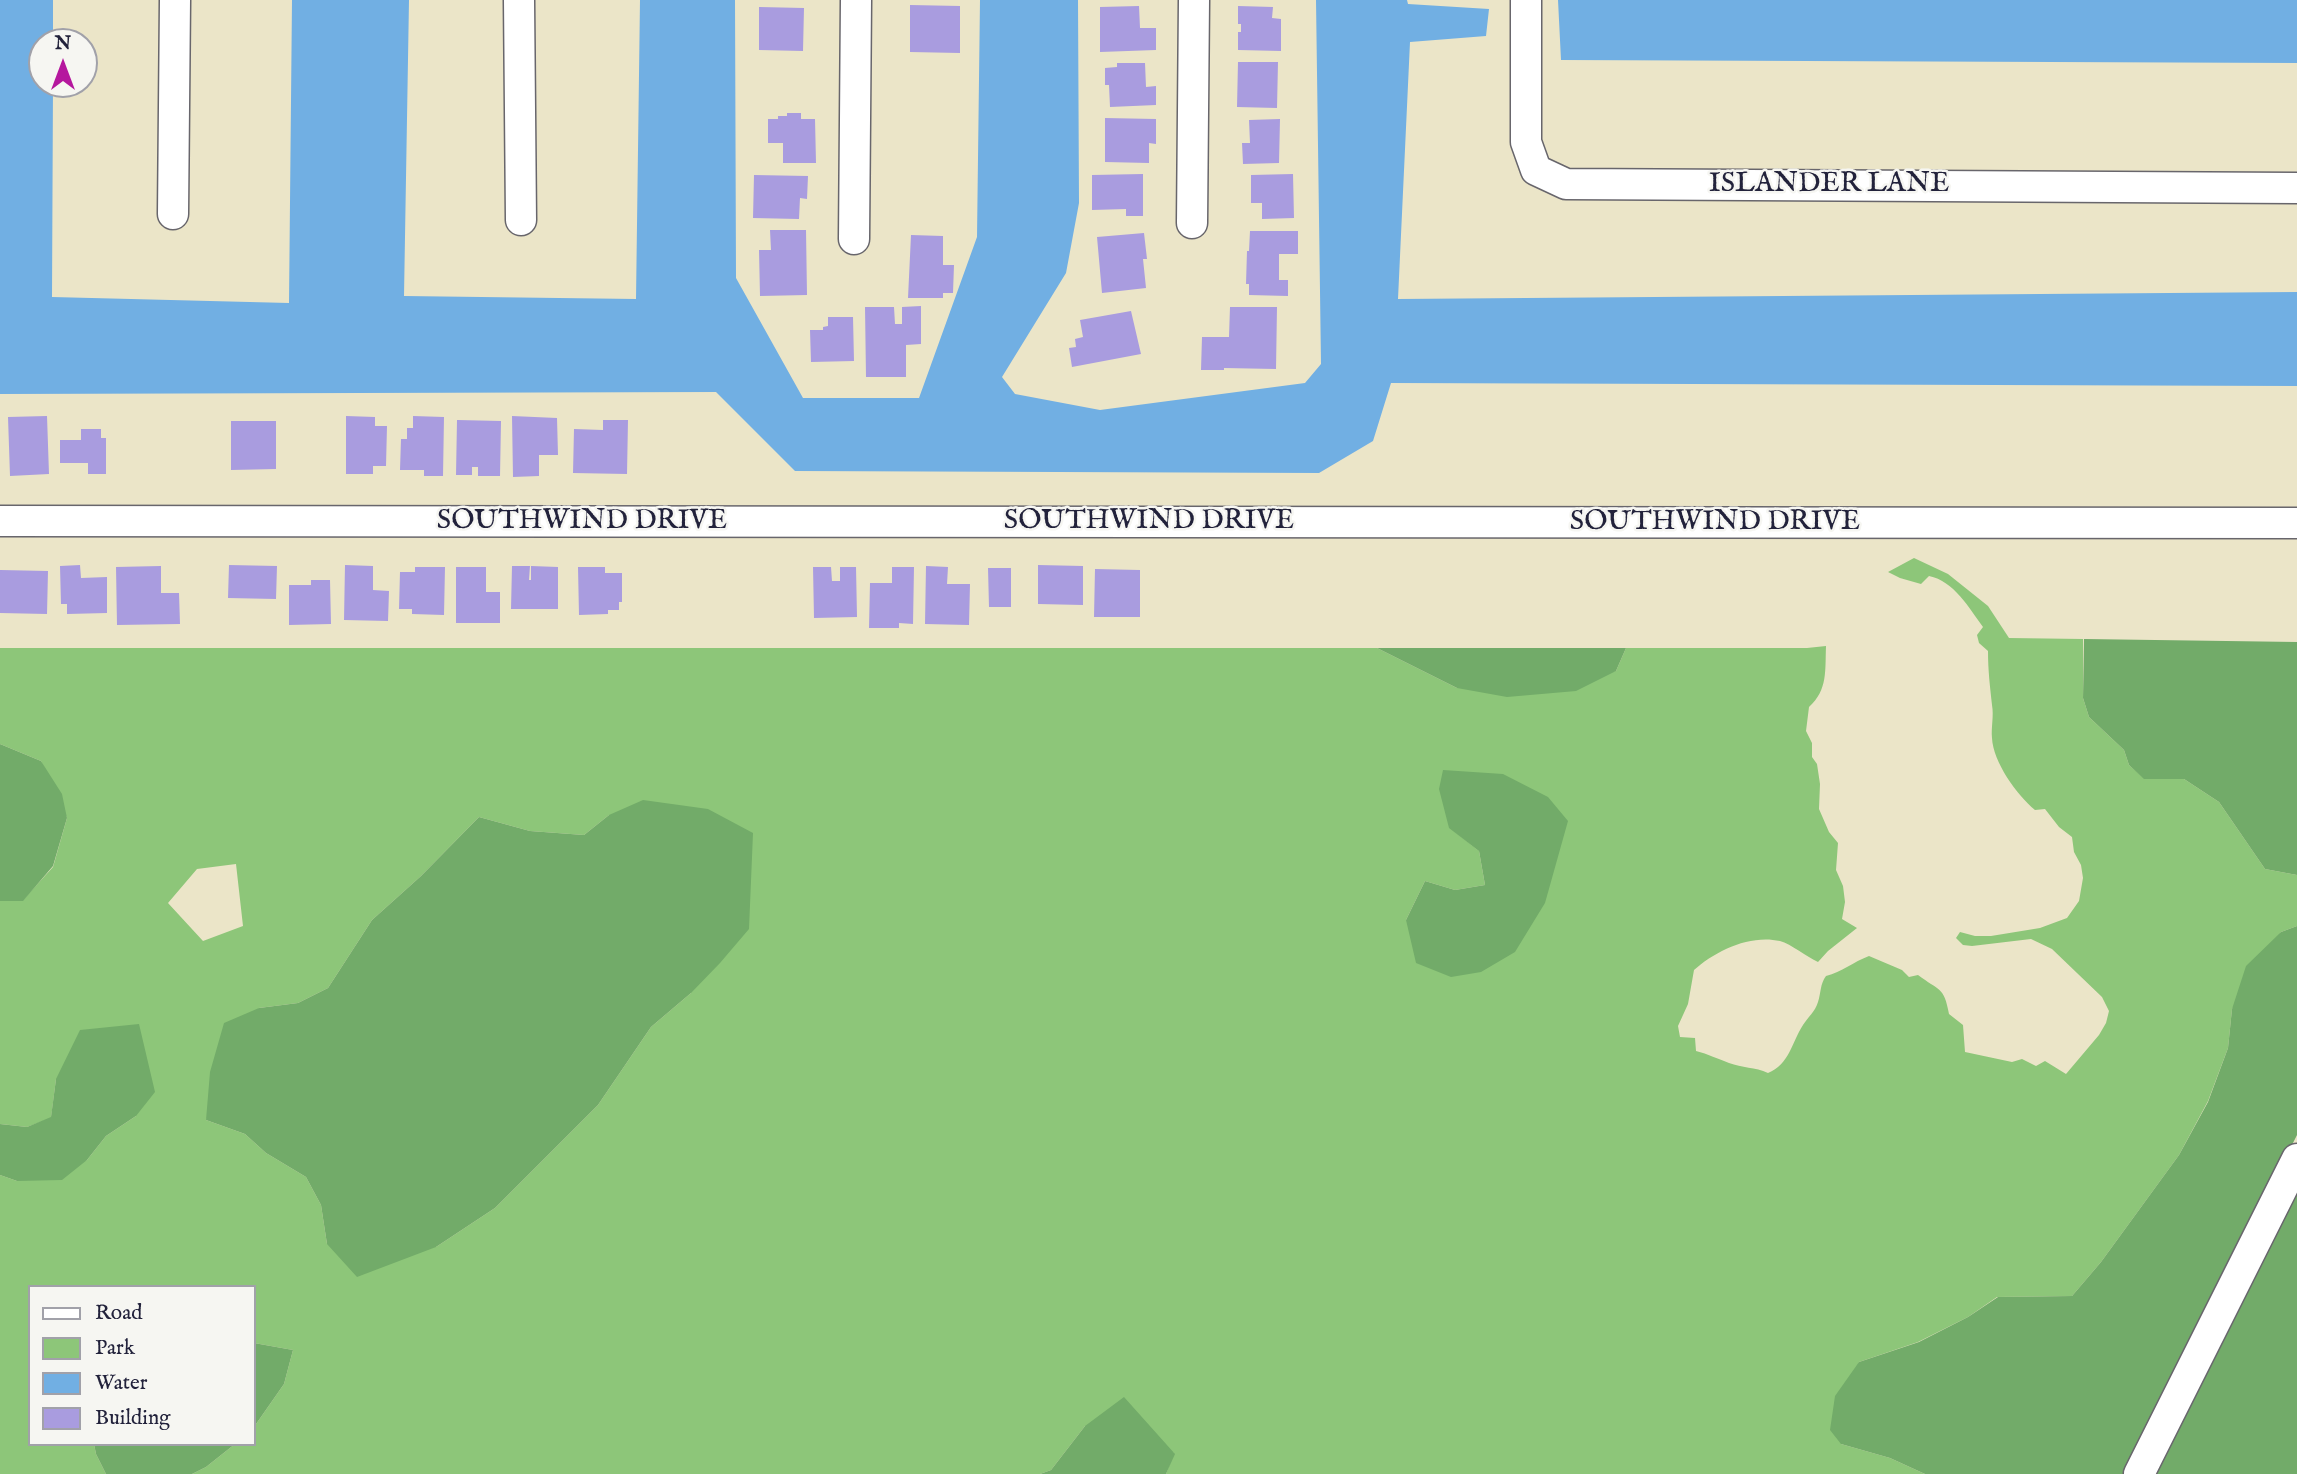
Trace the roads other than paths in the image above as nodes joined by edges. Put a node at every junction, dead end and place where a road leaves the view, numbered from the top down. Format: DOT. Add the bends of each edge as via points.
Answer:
graph roads {
  1 [pos="175,0"];
  2 [pos="519,0"];
  3 [pos="856,0"];
  4 [pos="1194,0"];
  5 [pos="1526,0"];
  6 [pos="2297,188"];
  7 [pos="173,214"];
  8 [pos="521,220"];
  9 [pos="1192,223"];
  10 [pos="855,239"];
  11 [pos="0,521"];
  12 [pos="2297,523"];
  13 [pos="2297,1159"];
  14 [pos="2139,1474"];
  1 -- 7 [label="street"];
  2 -- 8 [label="street"];
  3 -- 10 [label="street"];
  4 -- 9 [label="street"];
  5 -- 6 [label="street, ISLANDER LANE" via="1526,142 1536,170 1566,184"];
  11 -- 12 [label="street, SOUTHWIND DRIVE"];
  13 -- 14 [label="street"];
}
